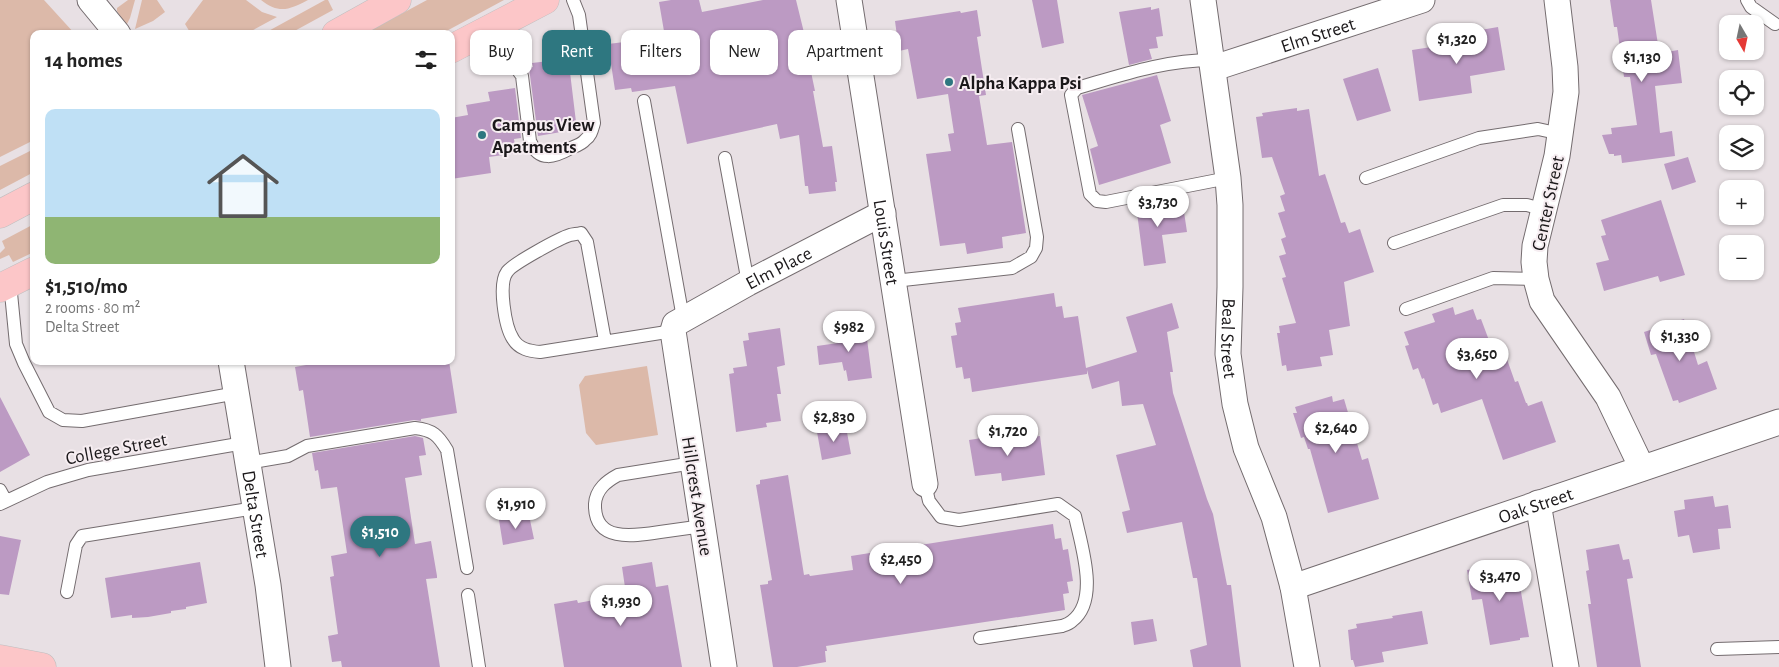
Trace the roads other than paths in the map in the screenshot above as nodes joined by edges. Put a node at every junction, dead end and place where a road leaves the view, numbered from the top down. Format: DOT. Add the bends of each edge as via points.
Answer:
graph roads {
  1 [pos="90,0"];
  2 [pos="397,0"];
  3 [pos="545,0"];
  4 [pos="573,0"];
  5 [pos="849,0"];
  6 [pos="1203,0"];
  7 [pos="1422,0"];
  8 [pos="1557,0"];
  9 [pos="1747,0"];
  10 [pos="1775,24"];
  11 [pos="493,26"];
  12 [pos="115,30"];
  13 [pos="343,30"];
  14 [pos="455,47"];
  15 [pos="1213,64"];
  16 [pos="644,100"];
  17 [pos="1018,128"];
  18 [pos="1561,134"];
  19 [pos="726,158"];
  20 [pos="1228,178"];
  21 [pos="1366,178"];
  22 [pos="30,198"];
  23 [pos="1545,210"];
  24 [pos="883,213"];
  25 [pos="0,214"];
  26 [pos="1394,243"];
  27 [pos="1536,279"];
  28 [pos="15,280"];
  29 [pos="894,281"];
  30 [pos="748,283"];
  31 [pos="1406,309"];
  32 [pos="677,325"];
  33 [pos="605,341"];
  34 [pos="232,365"];
  35 [pos="236,393"];
  36 [pos="1779,422"];
  37 [pos="246,453"];
  38 [pos="693,463"];
  39 [pos="1642,468"];
  40 [pos="924,484"];
  41 [pos="2,498"];
  42 [pos="1538,503"];
  43 [pos="255,508"];
  44 [pos="703,526"];
  45 [pos="467,568"];
  46 [pos="1293,587"];
  47 [pos="66,592"];
  48 [pos="468,595"];
  49 [pos="980,638"];
  50 [pos="1779,647"];
  51 [pos="1717,649"];
  52 [pos="0,659"];
  53 [pos="36,666"];
  54 [pos="278,667"];
  55 [pos="479,667"];
  56 [pos="724,667"];
  57 [pos="1307,667"];
  58 [pos="1566,667"];
  1 -- 12 [label="street"];
  2 -- 13 [label="main road"];
  3 -- 11 [label="main road"];
  4 -- 11 [label="lane" via="579,15 594,123 585,140 558,155 548,157 534,150 530,141 522,76"];
  5 -- 24 [label="street, Louis Street"];
  6 -- 15 [label="street, Beal Street"];
  7 -- 15 [label="street, Elm Street"];
  8 -- 18 [label="street, Center Street" via="1566,92"];
  9 -- 10 [label="lane" via="1751,7"];
  11 -- 14 [label="main road"];
  15 -- 20 [label="street, Beal Street"];
  15 -- 20 [label="lane" via="1190,60 1162,64 1077,88 1071,95 1090,194 1097,201 1106,202"];
  16 -- 32 [label="lane"];
  17 -- 29 [label="lane" via="1037,237 1031,258 1012,268"];
  18 -- 21 [label="lane" via="1538,129 1479,138"];
  18 -- 23 [label="street, Center Street"];
  19 -- 30 [label="lane"];
  20 -- 46 [label="street, Beal Street" via="1228,354 1235,404 1246,448 1274,518"];
  22 -- 25 [label="main road"];
  23 -- 26 [label="lane" via="1527,204 1503,205"];
  23 -- 27 [label="street, Center Street" via="1536,246"];
  24 -- 29 [label="street, Louis Street"];
  24 -- 30 [label="street, Elm Place"];
  27 -- 31 [label="lane" via="1493,278"];
  27 -- 39 [label="street, Center Street" via="1542,301 1608,397"];
  28 -- 35 [label="lane" via="13,321 19,350 49,412 64,420 82,421"];
  29 -- 40 [label="street, Louis Street"];
  30 -- 32 [label="street, Elm Place"];
  32 -- 33 [label="lane"];
  32 -- 38 [label="street, Hillcrest Avenue"];
  33 -- 33 [label="lane" via="540,352 525,350 513,340 507,322 502,287 506,272 569,235 581,233 587,242"];
  34 -- 35 [label="street, Delta Street"];
  35 -- 37 [label="street, Delta Street"];
  36 -- 39 [label="street, Oak Street"];
  37 -- 41 [label="lane, College Street" via="88,470"];
  37 -- 43 [label="street, Delta Street"];
  37 -- 45 [label="lane, College Street" via="288,456 308,446 414,428 429,430 440,438 447,450"];
  38 -- 44 [label="street, Hillcrest Avenue"];
  38 -- 44 [label="lane" via="618,475 600,489 595,501 596,514 601,526 622,536"];
  39 -- 42 [label="street, Oak Street"];
  40 -- 49 [label="lane" via="929,501 941,517 959,520 1058,504 1075,516 1087,574 1082,610 1072,622 1062,626"];
  42 -- 46 [label="street, Oak Street"];
  42 -- 58 [label="street"];
  43 -- 47 [label="lane" via="82,536 76,545"];
  43 -- 54 [label="street, Delta Street"];
  44 -- 56 [label="street, Hillcrest Avenue"];
  46 -- 57 [label="street, Beal Street"];
  48 -- 55 [label="lane"];
  50 -- 51 [label="lane"];
  52 -- 53 [label="main road"];
}
